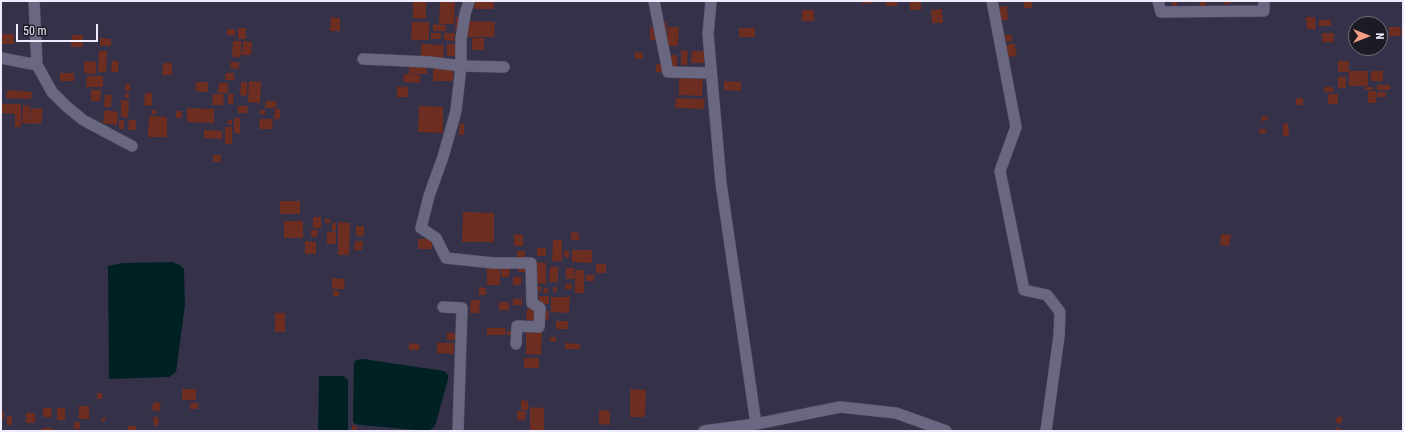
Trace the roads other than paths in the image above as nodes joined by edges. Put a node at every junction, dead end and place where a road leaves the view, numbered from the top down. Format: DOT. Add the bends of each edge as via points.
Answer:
graph roads {
  1 [pos="34,1"];
  2 [pos="469,1"];
  3 [pos="654,1"];
  4 [pos="711,1"];
  5 [pos="992,1"];
  6 [pos="1158,1"];
  7 [pos="1264,1"];
  8 [pos="1,58"];
  9 [pos="363,59"];
  10 [pos="37,65"];
  11 [pos="461,66"];
  12 [pos="504,67"];
  13 [pos="711,73"];
  14 [pos="132,146"];
  15 [pos="443,307"];
  16 [pos="516,344"];
  17 [pos="756,424"];
  18 [pos="458,431"];
  19 [pos="704,431"];
  20 [pos="946,431"];
  21 [pos="1046,431"];
  1 -- 10 [label="street"];
  2 -- 11 [label="street" via="461,39"];
  3 -- 13 [label="street" via="668,72"];
  4 -- 13 [label="street" via="708,34"];
  5 -- 21 [label="street" via="1016,127 1000,171 1024,290 1047,295 1060,312"];
  6 -- 7 [label="street" via="1161,12 1264,11"];
  8 -- 10 [label="street"];
  9 -- 11 [label="street"];
  10 -- 14 [label="street" via="52,92 65,105 83,120"];
  11 -- 12 [label="street"];
  11 -- 16 [label="street" via="456,111 429,196 422,228 436,238 446,258 493,263 531,263 532,303 540,308 539,327 517,326"];
  13 -- 17 [label="street" via="721,183"];
  15 -- 18 [label="street" via="462,308"];
  17 -- 19 [label="street"];
  17 -- 20 [label="street" via="840,407 896,412"];
}
